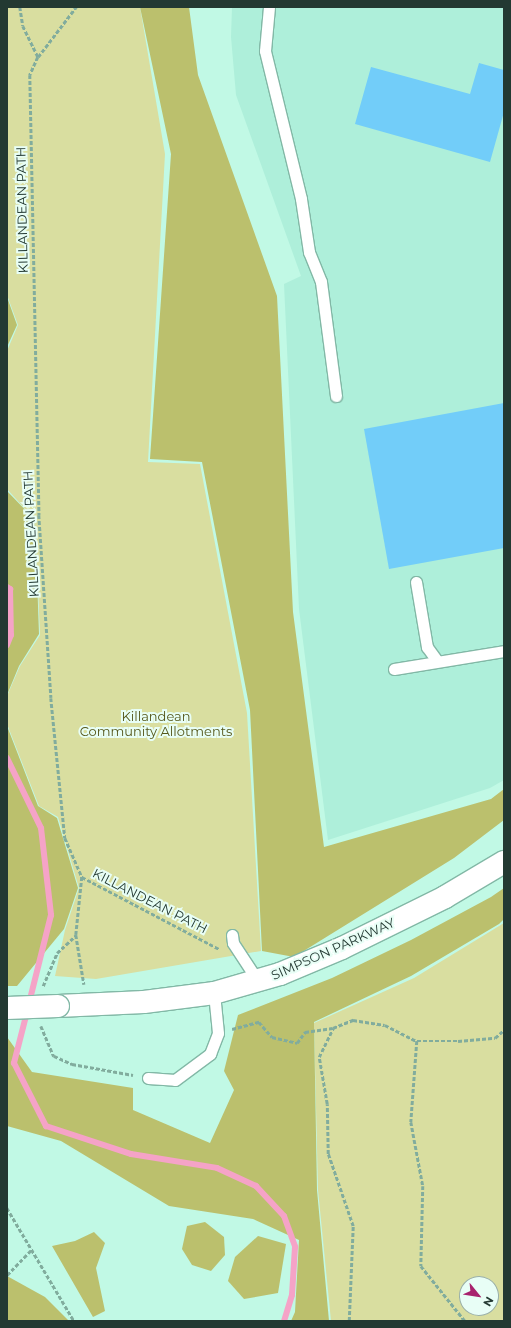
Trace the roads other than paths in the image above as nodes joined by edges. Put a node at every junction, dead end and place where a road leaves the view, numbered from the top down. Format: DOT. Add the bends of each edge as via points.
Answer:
graph roads {
  1 [pos="269,7"];
  2 [pos="336,396"];
  3 [pos="416,582"];
  4 [pos="504,651"];
  5 [pos="437,661"];
  6 [pos="394,669"];
  7 [pos="504,862"];
  8 [pos="232,935"];
  9 [pos="258,981"];
  10 [pos="214,993"];
  11 [pos="7,1008"];
  12 [pos="148,1078"];
  1 -- 2 [label="lane" via="265,51 301,199 309,252 321,282"];
  3 -- 5 [label="lane" via="427,647"];
  4 -- 5 [label="lane"];
  5 -- 6 [label="lane"];
  7 -- 9 [label="main road, SIMPSON PARKWAY" via="445,897 342,948"];
  8 -- 9 [label="lane" via="233,943"];
  9 -- 10 [label="main road, SIMPSON PARKWAY"];
  10 -- 11 [label="main road, SIMPSON PARKWAY, bridge" via="144,1002"];
  10 -- 12 [label="lane" via="218,1032 210,1054 175,1080"];
}
